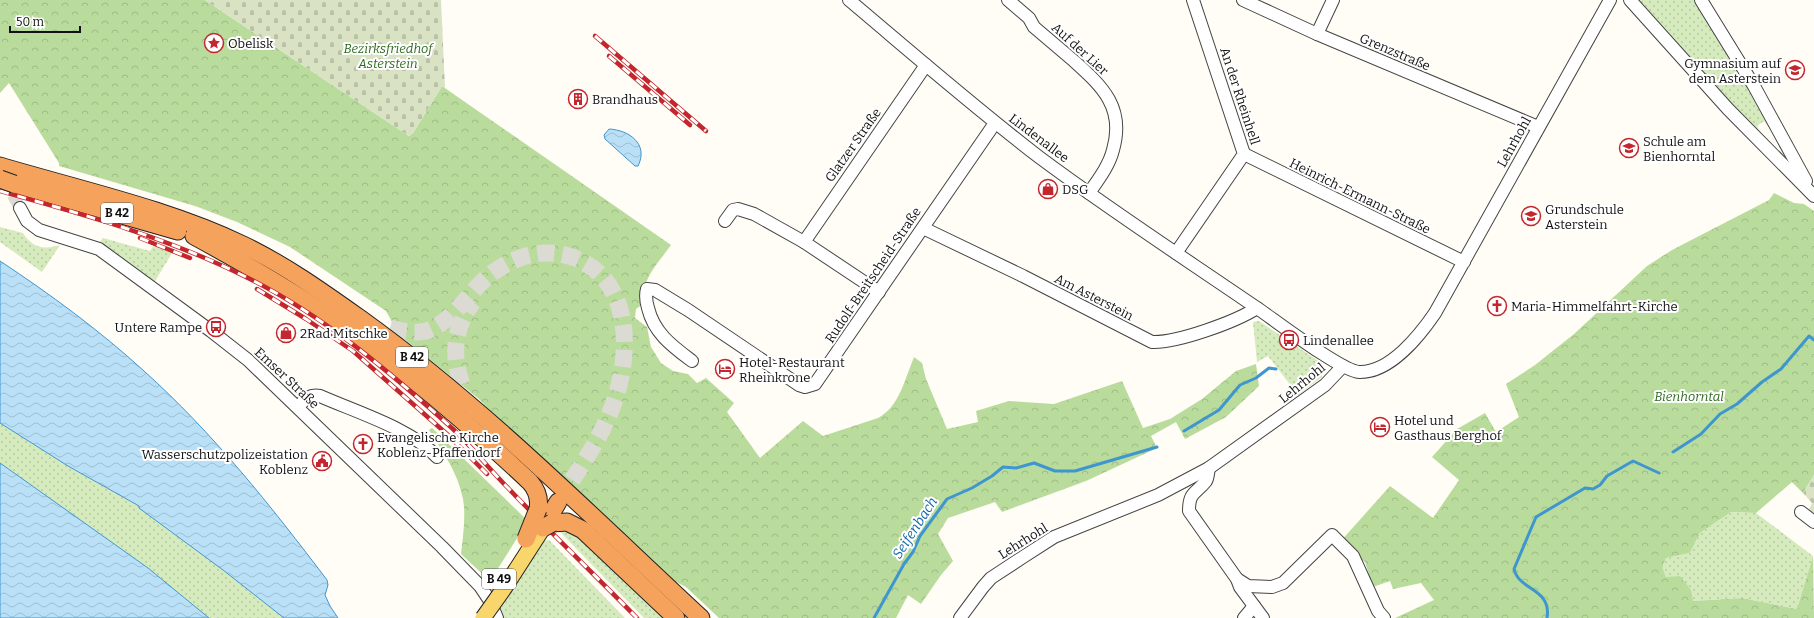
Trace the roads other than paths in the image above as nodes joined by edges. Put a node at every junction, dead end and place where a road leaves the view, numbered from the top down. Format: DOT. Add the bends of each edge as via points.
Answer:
graph roads {
  1 [pos="849,0"];
  2 [pos="1008,0"];
  3 [pos="1193,0"];
  4 [pos="1243,0"];
  5 [pos="1333,0"];
  6 [pos="1610,0"];
  7 [pos="1630,0"];
  8 [pos="1701,0"];
  9 [pos="1317,34"];
  10 [pos="926,65"];
  11 [pos="995,122"];
  12 [pos="1538,128"];
  13 [pos="1244,154"];
  14 [pos="5,174"];
  15 [pos="1089,193"];
  16 [pos="1814,195"];
  17 [pos="20,208"];
  18 [pos="725,221"];
  19 [pos="923,228"];
  20 [pos="194,236"];
  21 [pos="804,242"];
  22 [pos="1176,253"];
  23 [pos="1464,262"];
  24 [pos="879,292"];
  25 [pos="340,305"];
  26 [pos="1257,308"];
  27 [pos="390,328"];
  28 [pos="692,361"];
  29 [pos="1343,366"];
  30 [pos="462,384"];
  31 [pos="298,406"];
  32 [pos="480,413"];
  33 [pos="437,457"];
  34 [pos="1209,468"];
  35 [pos="555,500"];
  36 [pos="1801,512"];
  37 [pos="545,518"];
  38 [pos="1814,522"];
  39 [pos="526,539"];
  40 [pos="1237,579"];
  41 [pos="1254,606"];
  42 [pos="472,618"];
  43 [pos="483,618"];
  44 [pos="496,618"];
  45 [pos="676,618"];
  46 [pos="689,618"];
  47 [pos="701,618"];
  48 [pos="960,618"];
  49 [pos="1244,618"];
  50 [pos="1263,618"];
  51 [pos="1384,618"];
  1 -- 10 [label="street, Lindenallee"];
  2 -- 15 [label="street, Auf der Lier" via="1029,18 1034,27 1097,81 1113,107 1116,127 1113,151"];
  3 -- 13 [label="street, An der Rheinhell"];
  4 -- 9 [label="street, Grenzstraße"];
  5 -- 9 [label="street"];
  6 -- 12 [label="street, Lehrhohl"];
  7 -- 16 [label="street" via="1728,109"];
  8 -- 16 [label="street" via="1754,86"];
  9 -- 12 [label="street, Grenzstraße"];
  10 -- 11 [label="street, Lindenallee"];
  10 -- 21 [label="street, Glatzer Straße"];
  11 -- 15 [label="street, Lindenallee"];
  11 -- 19 [label="street, Rudolf-Breitscheid-Straße"];
  12 -- 23 [label="street, Lehrhohl"];
  13 -- 22 [label="street, An der Rheinhell"];
  13 -- 23 [label="street, Heinrich-Ermann-Straße"];
  14 -- 20 [label="highway, B 42"];
  14 -- 25 [label="highway, B 42" via="170,216 220,235 269,258"];
  15 -- 22 [label="street, Lindenallee"];
  17 -- 31 [label="street, Emser Straße" via="28,221 39,230 99,249 248,360"];
  18 -- 21 [label="street" via="733,210 745,210"];
  19 -- 24 [label="street, Rudolf-Breitscheid-Straße"];
  19 -- 26 [label="street, Am Asterstein" via="1024,276 1152,342 1172,341 1243,317"];
  20 -- 37 [label="highway" via="255,269 304,300 411,377 461,418 530,482 537,492"];
  20 -- 46 [label="highway, B 42" via="269,268 320,300 446,394 500,440"];
  21 -- 24 [label="street"];
  22 -- 26 [label="street, Lindenallee"];
  23 -- 29 [label="street, Lehrhohl" via="1435,313 1400,354 1371,371 1358,372"];
  24 -- 28 [label="street, Rudolf-Breitscheid-Straße" via="815,384 805,387 664,295 647,289 646,300 654,325 662,338"];
  25 -- 27 [label="highway"];
  25 -- 32 [label="highway, B 42" via="411,356"];
  26 -- 29 [label="street, Lindenallee"];
  29 -- 34 [label="street, Lehrhohl" via="1325,385"];
  30 -- 32 [label="highway"];
  31 -- 33 [label="street" via="308,397 320,396 408,435"];
  31 -- 44 [label="street, Emser Straße" via="480,586 490,601"];
  32 -- 47 [label="highway, B 42"];
  34 -- 40 [label="street" via="1206,480 1193,492 1189,511"];
  34 -- 48 [label="street, Lehrhohl" via="1158,495 1054,537 991,578"];
  35 -- 37 [label="highway, B 49"];
  36 -- 38 [label="street"];
  37 -- 39 [label="highway, B 49, bridge"];
  37 -- 43 [label="main road, B 49, bridge" via="505,587"];
  37 -- 45 [label="highway" via="567,522 583,530"];
  39 -- 42 [label="main road, B 49"];
  40 -- 41 [label="street" via="1240,588"];
  40 -- 51 [label="street" via="1248,586 1272,587 1283,583 1332,535 1352,556 1378,611"];
  41 -- 49 [label="street"];
  41 -- 50 [label="street"];
}
